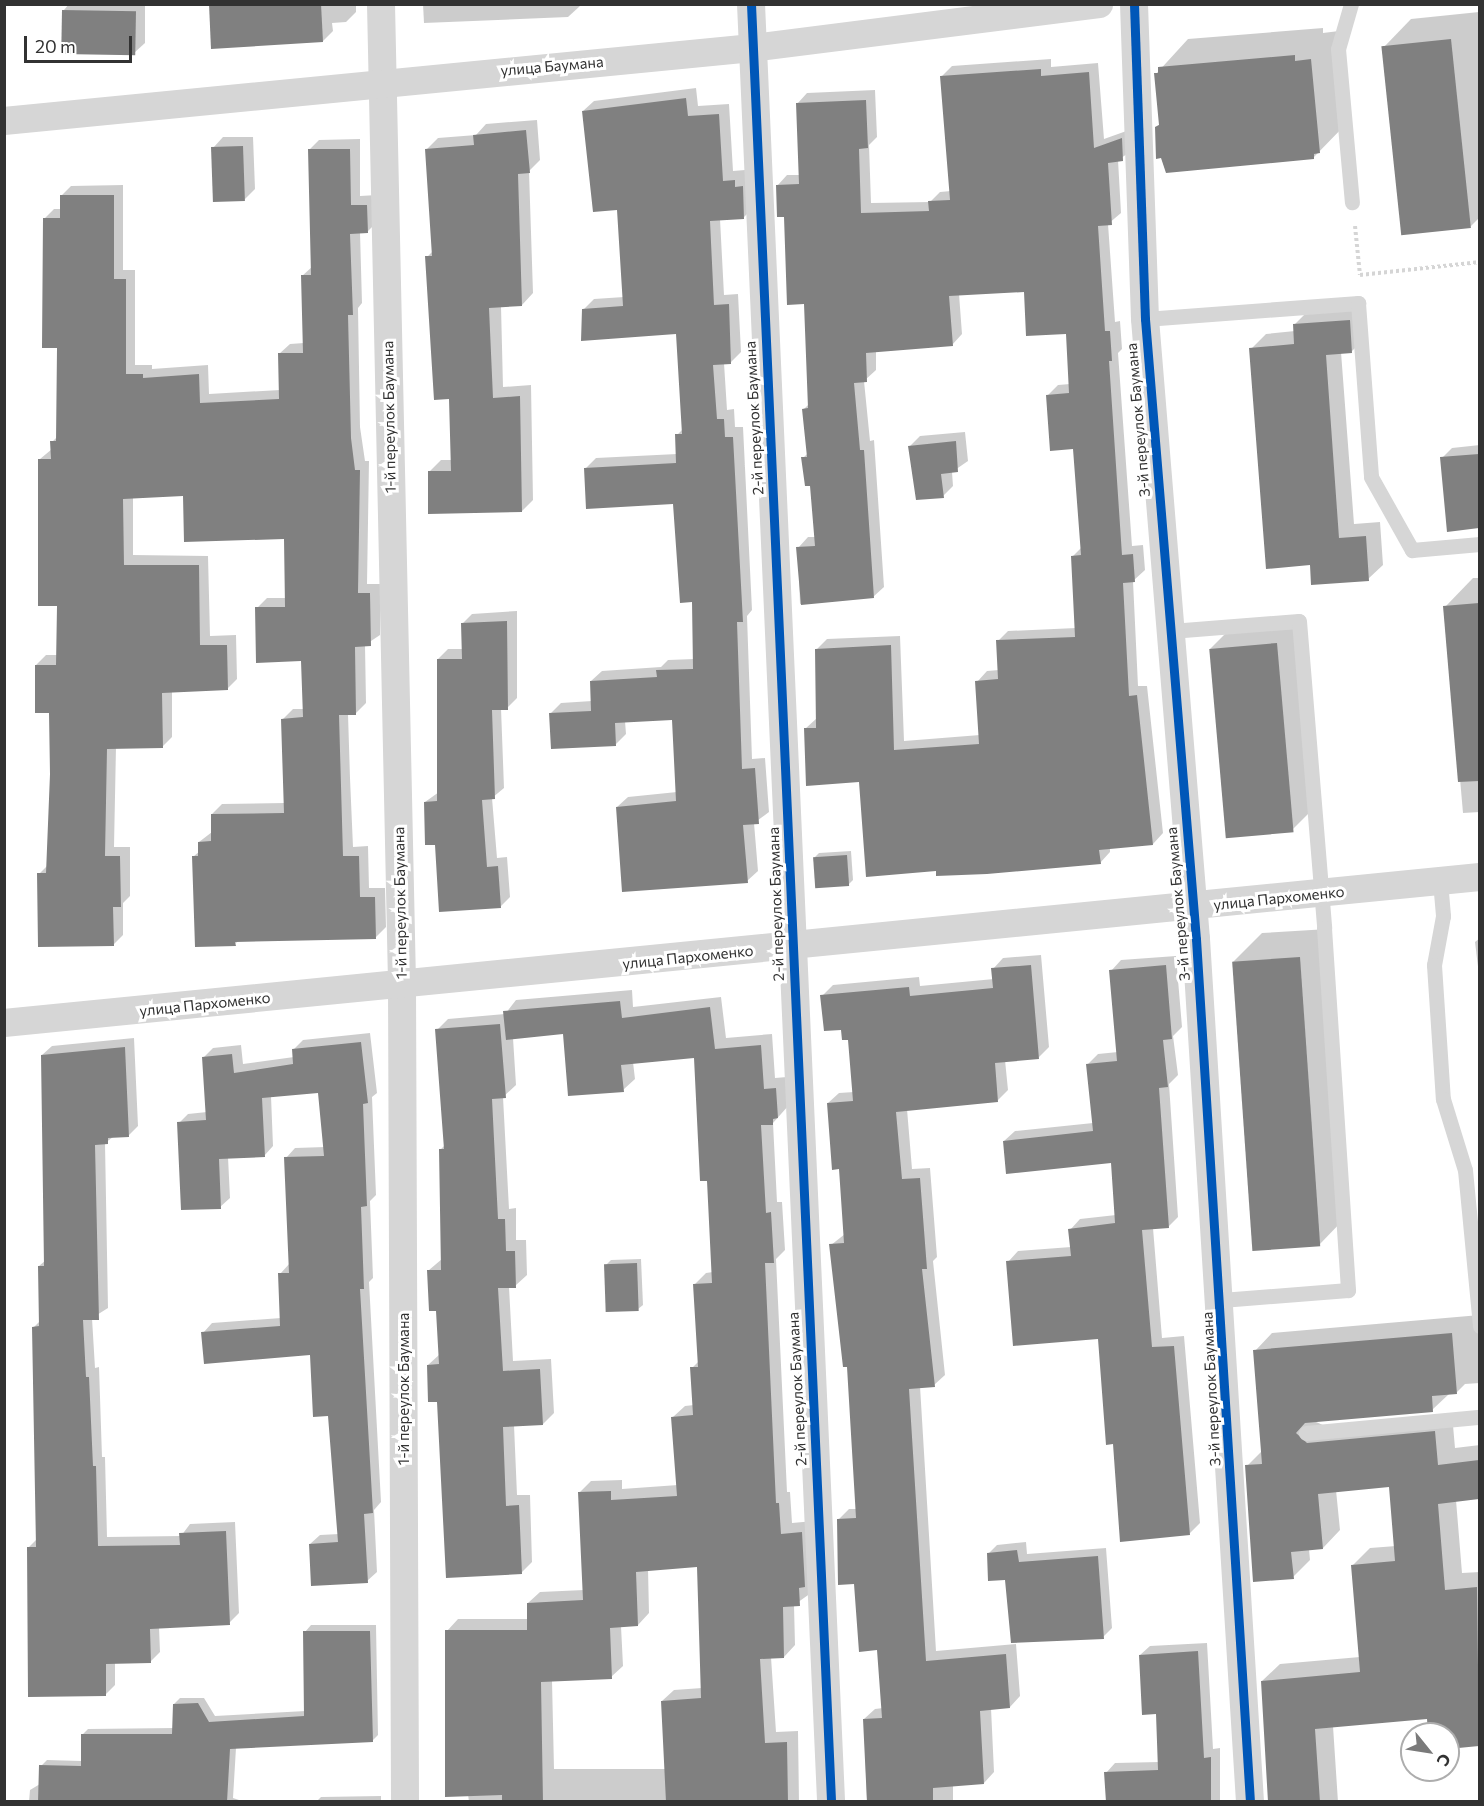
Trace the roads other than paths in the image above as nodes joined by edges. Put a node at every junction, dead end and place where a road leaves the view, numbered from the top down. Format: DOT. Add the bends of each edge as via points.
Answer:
graph roads {
  1 [pos="381,4"];
  2 [pos="751,4"];
  3 [pos="1099,4"];
  4 [pos="1134,4"];
  5 [pos="1351,4"];
  6 [pos="752,48"];
  7 [pos="381,81"];
  8 [pos="4,120"];
  9 [pos="1353,202"];
  10 [pos="1145,319"];
  11 [pos="1479,544"];
  12 [pos="1171,631"];
  13 [pos="1479,877"];
  14 [pos="1440,881"];
  15 [pos="1321,893"];
  16 [pos="1193,906"];
  17 [pos="793,947"];
  18 [pos="402,984"];
  19 [pos="4,1023"];
  20 [pos="1472,1169"];
  21 [pos="1221,1300"];
  22 [pos="1479,1326"];
  23 [pos="1479,1417"];
  24 [pos="1306,1433"];
  25 [pos="405,1802"];
  26 [pos="831,1802"];
  27 [pos="1250,1802"];
  1 -- 7 [label="street, 1-й переулок Баумана"];
  2 -- 6 [label="street, 2-й переулок Баумана"];
  3 -- 6 [label="street, улица Баумана"];
  4 -- 10 [label="street, 3-й переулок Баумана"];
  5 -- 9 [label="lane" via="1338,49"];
  6 -- 7 [label="street, улица Баумана"];
  6 -- 17 [label="street, 2-й переулок Баумана"];
  7 -- 8 [label="street, улица Баумана"];
  7 -- 18 [label="street, 1-й переулок Баумана"];
  10 -- 11 [label="lane" via="1358,303 1371,477 1412,550"];
  10 -- 12 [label="street, 3-й переулок Баумана"];
  12 -- 15 [label="lane" via="1299,621"];
  12 -- 16 [label="street, 3-й переулок Баумана"];
  13 -- 14 [label="street, улица Пархоменко"];
  14 -- 15 [label="street, улица Пархоменко"];
  14 -- 20 [label="lane" via="1443,916 1434,966 1443,1099"];
  15 -- 16 [label="street, улица Пархоменко"];
  15 -- 21 [label="lane" via="1348,1290"];
  16 -- 17 [label="street, улица Пархоменко"];
  16 -- 21 [label="street, 3-й переулок Баумана"];
  17 -- 18 [label="street, улица Пархоменко"];
  17 -- 26 [label="street, 2-й переулок Баумана"];
  18 -- 19 [label="street, улица Пархоменко"];
  18 -- 25 [label="street, 1-й переулок Баумана"];
  20 -- 22 [label="lane"];
  21 -- 27 [label="street, 3-й переулок Баумана"];
  23 -- 24 [label="lane"];
}
